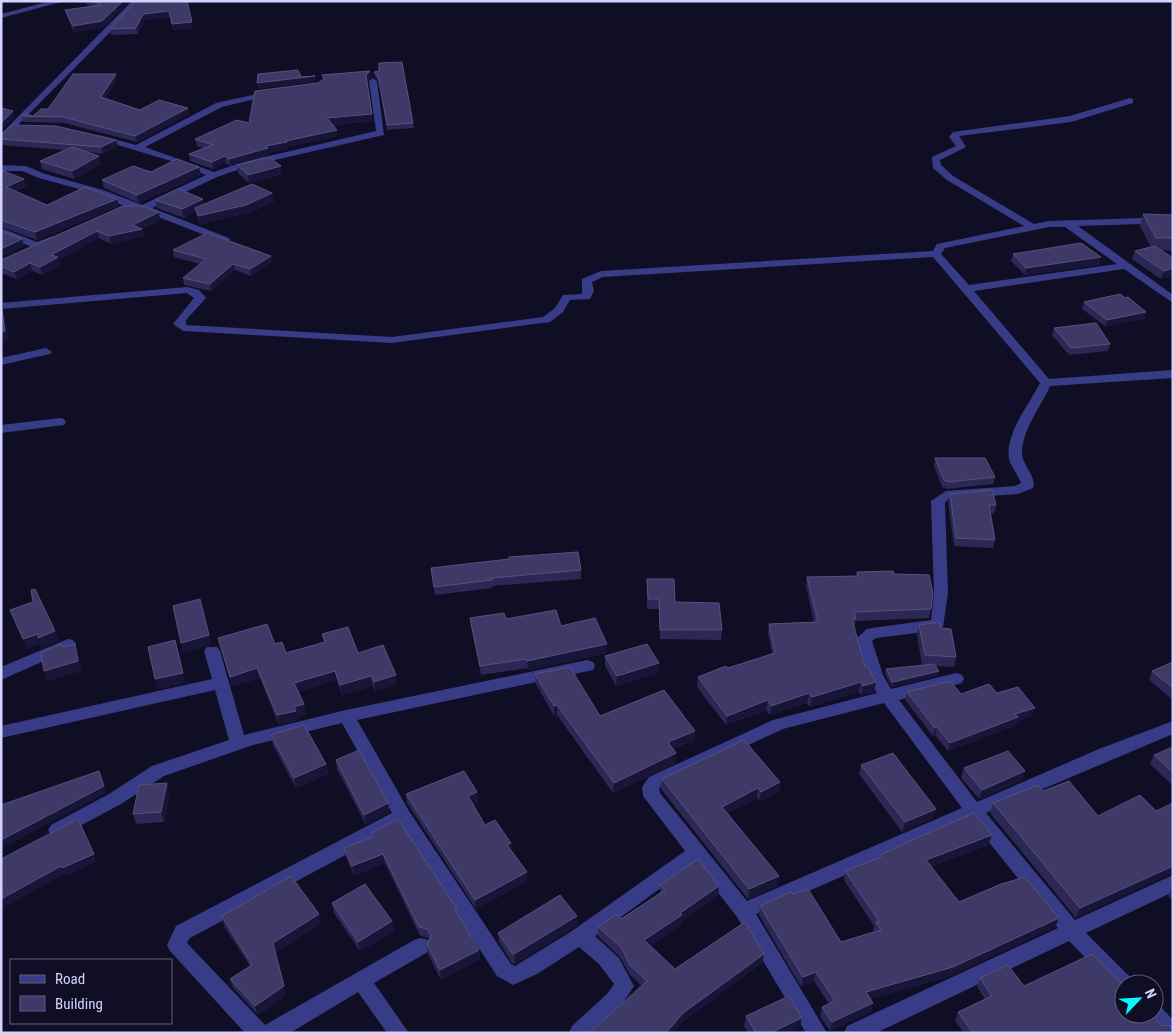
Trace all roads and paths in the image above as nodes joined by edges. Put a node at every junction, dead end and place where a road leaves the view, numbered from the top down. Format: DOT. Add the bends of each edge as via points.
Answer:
graph roads {
  1 [pos="62,1"];
  2 [pos="137,1"];
  3 [pos="1,16"];
  4 [pos="373,81"];
  5 [pos="282,91"];
  6 [pos="1130,102"];
  7 [pos="91,134"];
  8 [pos="1,139"];
  9 [pos="136,148"];
  10 [pos="1,168"];
  11 [pos="214,175"];
  12 [pos="139,208"];
  13 [pos="114,213"];
  14 [pos="1173,220"];
  15 [pos="1068,224"];
  16 [pos="1034,228"];
  17 [pos="1,231"];
  18 [pos="63,235"];
  19 [pos="231,242"];
  20 [pos="37,246"];
  21 [pos="23,253"];
  22 [pos="936,254"];
  23 [pos="1126,266"];
  24 [pos="1173,287"];
  25 [pos="966,288"];
  26 [pos="1158,289"];
  27 [pos="1173,300"];
  28 [pos="1,306"];
  29 [pos="46,352"];
  30 [pos="1,362"];
  31 [pos="1173,374"];
  32 [pos="1046,383"];
  33 [pos="60,422"];
  34 [pos="1,429"];
  35 [pos="68,644"];
  36 [pos="212,651"];
  37 [pos="586,666"];
  38 [pos="1,674"];
  39 [pos="956,679"];
  40 [pos="221,683"];
  41 [pos="887,696"];
  42 [pos="346,716"];
  43 [pos="1173,727"];
  44 [pos="1,732"];
  45 [pos="238,744"];
  46 [pos="975,812"];
  47 [pos="403,816"];
  48 [pos="45,836"];
  49 [pos="697,852"];
  50 [pos="1173,884"];
  51 [pos="744,911"];
  52 [pos="1072,931"];
  53 [pos="579,937"];
  54 [pos="421,946"];
  55 [pos="1114,974"];
  56 [pos="361,980"];
  57 [pos="259,1033"];
  58 [pos="272,1033"];
  59 [pos="399,1033"];
  60 [pos="579,1033"];
  61 [pos="817,1033"];
  62 [pos="854,1033"];
  1 -- 3 [label="street"];
  2 -- 8 [label="street" via="108,27 19,126"];
  4 -- 11 [label="street" via="381,133 246,164"];
  5 -- 9 [label="street" via="255,94 219,105"];
  6 -- 16 [label="street" via="1071,119 956,134 954,137 959,148 935,159 936,166 950,178"];
  7 -- 9 [label="street"];
  9 -- 11 [label="street"];
  10 -- 12 [label="street" via="23,168"];
  11 -- 12 [label="street"];
  12 -- 13 [label="street"];
  12 -- 19 [label="street"];
  14 -- 15 [label="street"];
  15 -- 16 [label="street"];
  15 -- 23 [label="street"];
  16 -- 22 [label="street" via="941,246"];
  17 -- 20 [label="street"];
  18 -- 20 [label="street"];
  20 -- 21 [label="street"];
  22 -- 25 [label="street"];
  22 -- 28 [label="street" via="594,275 586,282 589,291 586,297 567,297 560,310 546,320 392,340 183,328 179,324 181,319 200,298 187,290"];
  23 -- 25 [label="street"];
  23 -- 26 [label="street"];
  24 -- 26 [label="street"];
  25 -- 32 [label="street"];
  26 -- 27 [label="street"];
  29 -- 30 [label="street"];
  31 -- 32 [label="street"];
  32 -- 41 [label="street" via="1022,426 1015,459 1028,485 1018,490 946,495 938,502 941,593 938,623 872,633 864,638"];
  33 -- 34 [label="street"];
  35 -- 38 [label="street"];
  36 -- 40 [label="street"];
  37 -- 42 [label="street"];
  39 -- 41 [label="street"];
  40 -- 44 [label="street"];
  40 -- 45 [label="street"];
  41 -- 46 [label="street"];
  41 -- 49 [label="street" via="779,724 654,781 649,789 652,796"];
  42 -- 45 [label="street"];
  42 -- 47 [label="street"];
  43 -- 46 [label="street"];
  45 -- 48 [label="street" via="158,771 115,799"];
  46 -- 51 [label="street"];
  46 -- 52 [label="street"];
  47 -- 53 [label="street" via="504,970 513,976 522,973"];
  47 -- 57 [label="street" via="183,932 177,941 177,945"];
  49 -- 51 [label="street"];
  49 -- 53 [label="street"];
  50 -- 52 [label="street"];
  51 -- 61 [label="street"];
  52 -- 55 [label="street"];
  52 -- 62 [label="street"];
  53 -- 60 [label="street" via="620,975 624,986"];
  54 -- 56 [label="street"];
  56 -- 58 [label="street"];
  56 -- 59 [label="street"];
}
